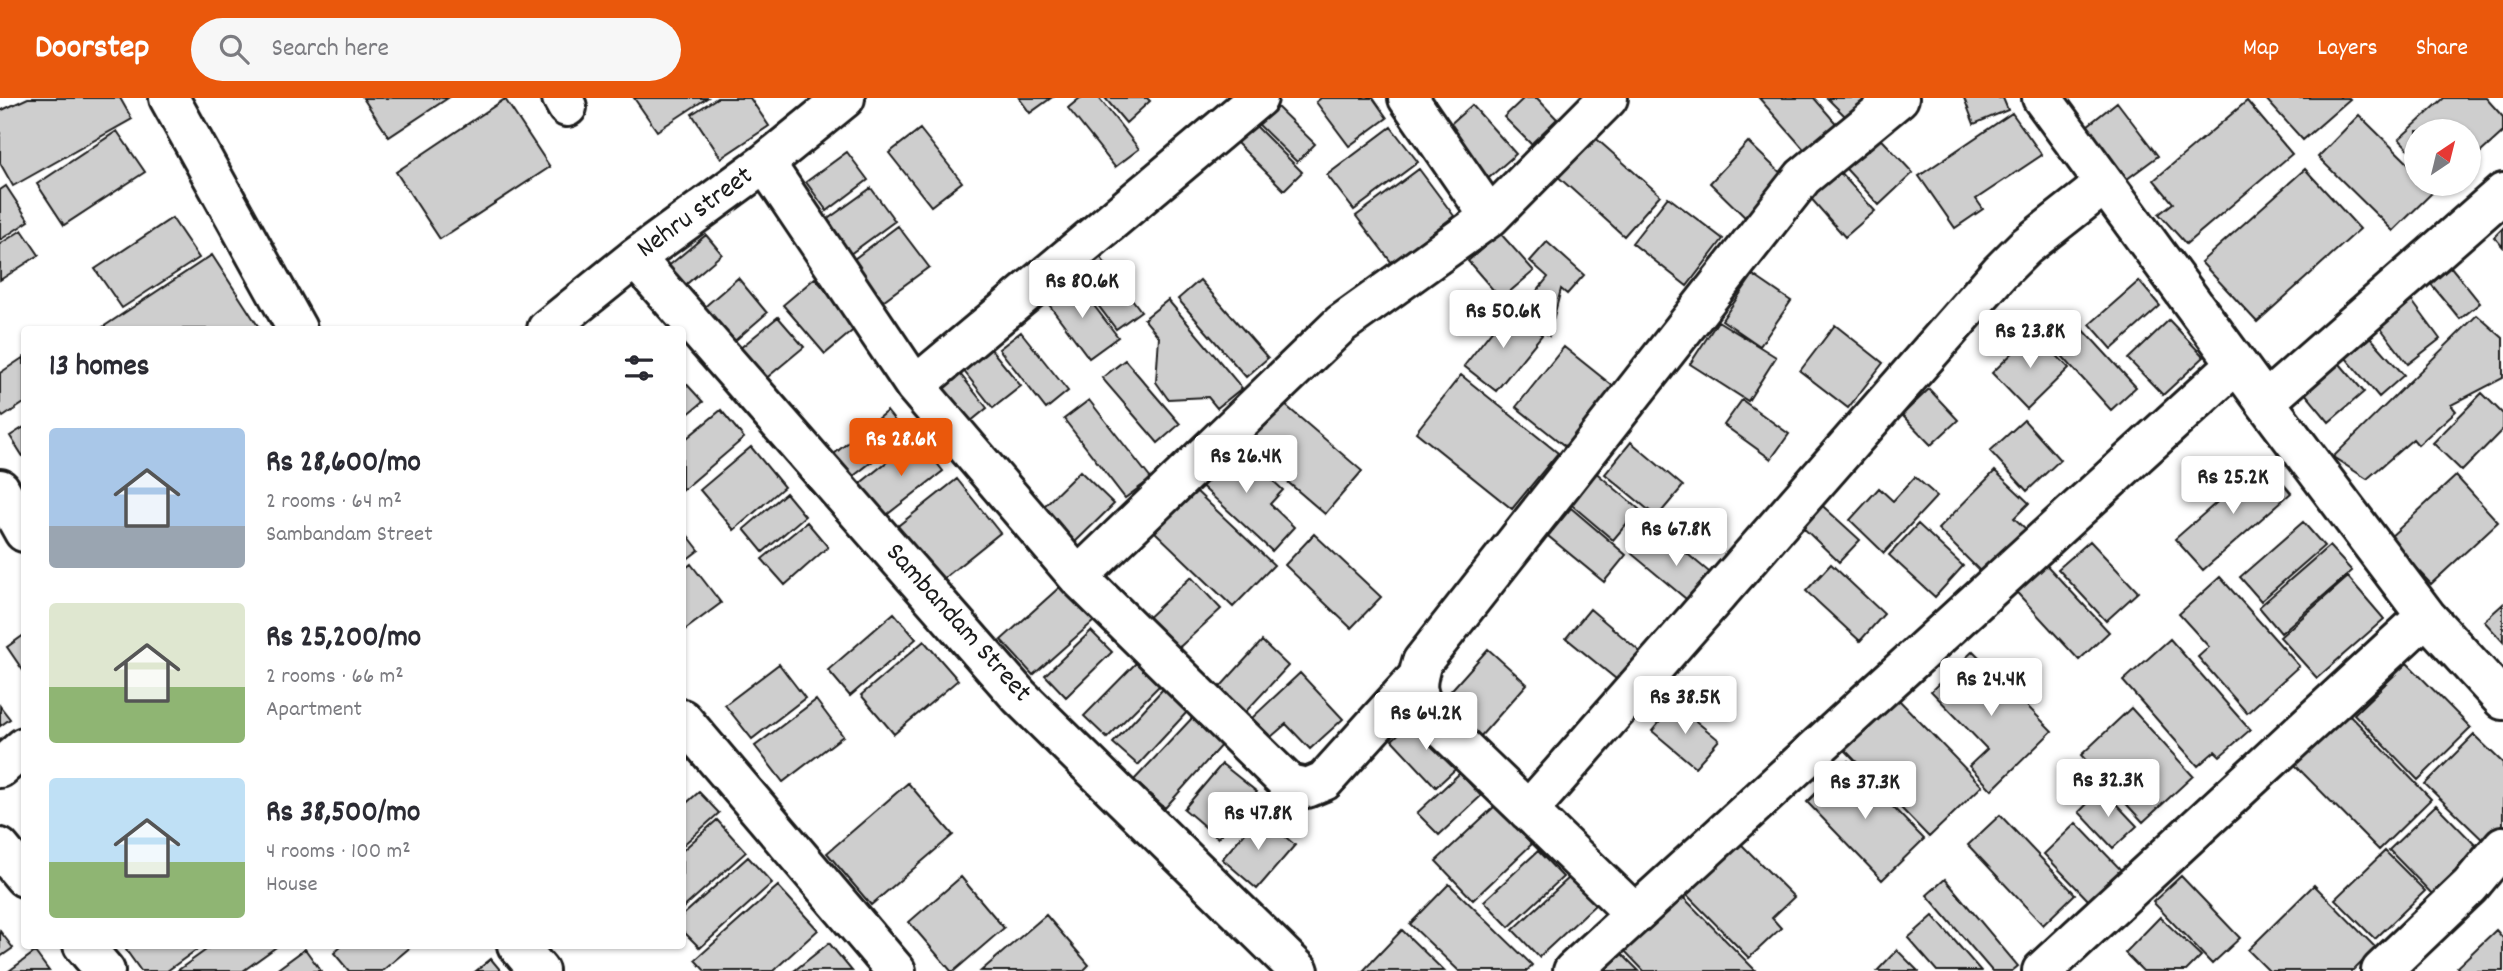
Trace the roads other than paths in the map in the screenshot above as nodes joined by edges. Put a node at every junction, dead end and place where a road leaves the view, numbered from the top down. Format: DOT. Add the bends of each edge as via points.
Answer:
graph roads {
  1 [pos="169,98"];
  2 [pos="845,98"];
  3 [pos="1258,98"];
  4 [pos="1408,98"];
  5 [pos="1608,98"];
  6 [pos="1899,98"];
  7 [pos="2053,102"];
  8 [pos="765,163"];
  9 [pos="2105,184"];
  10 [pos="2503,193"];
  11 [pos="1490,218"];
  12 [pos="635,258"];
  13 [pos="295,326"];
  14 [pos="551,326"];
  15 [pos="2236,364"];
  16 [pos="915,386"];
  17 [pos="2265,402"];
  18 [pos="0,489"];
  19 [pos="21,527"];
  20 [pos="1078,577"];
  21 [pos="2426,616"];
  22 [pos="1416,679"];
  23 [pos="2503,700"];
  24 [pos="686,724"];
  25 [pos="21,750"];
  26 [pos="0,768"];
  27 [pos="1528,811"];
  28 [pos="2503,846"];
  29 [pos="0,848"];
  30 [pos="21,873"];
  31 [pos="1635,914"];
  32 [pos="86,949"];
  33 [pos="520,949"];
  34 [pos="105,971"];
  35 [pos="539,971"];
  36 [pos="896,971"];
  37 [pos="1299,971"];
  38 [pos="1573,971"];
  39 [pos="2042,971"];
  40 [pos="2381,971"];
  1 -- 13 [label="street"];
  2 -- 8 [label="street, Nehru street"];
  3 -- 16 [label="street"];
  4 -- 11 [label="street"];
  5 -- 11 [label="street"];
  6 -- 22 [label="street" via="1803,177 1422,662"];
  7 -- 9 [label="street"];
  8 -- 12 [label="street, Nehru street"];
  8 -- 16 [label="street"];
  9 -- 15 [label="street"];
  9 -- 27 [label="street" via="2000,272"];
  10 -- 17 [label="street"];
  11 -- 20 [label="street" via="1341,324"];
  12 -- 14 [label="street, Nehru street"];
  12 -- 37 [label="street, Sambandam Street" via="1019,696"];
  15 -- 17 [label="street"];
  15 -- 31 [label="street"];
  16 -- 20 [label="street"];
  17 -- 21 [label="street"];
  18 -- 19 [label="street"];
  20 -- 22 [label="street" via="1289,784 1307,788 1324,781"];
  21 -- 23 [label="street"];
  21 -- 39 [label="street"];
  22 -- 27 [label="street" via="1417,696 1427,713"];
  24 -- 36 [label="street"];
  25 -- 26 [label="street"];
  27 -- 31 [label="street"];
  28 -- 40 [label="street" via="2470,886"];
  29 -- 30 [label="street"];
  31 -- 38 [label="street"];
  32 -- 34 [label="street"];
  33 -- 35 [label="street"];
}
